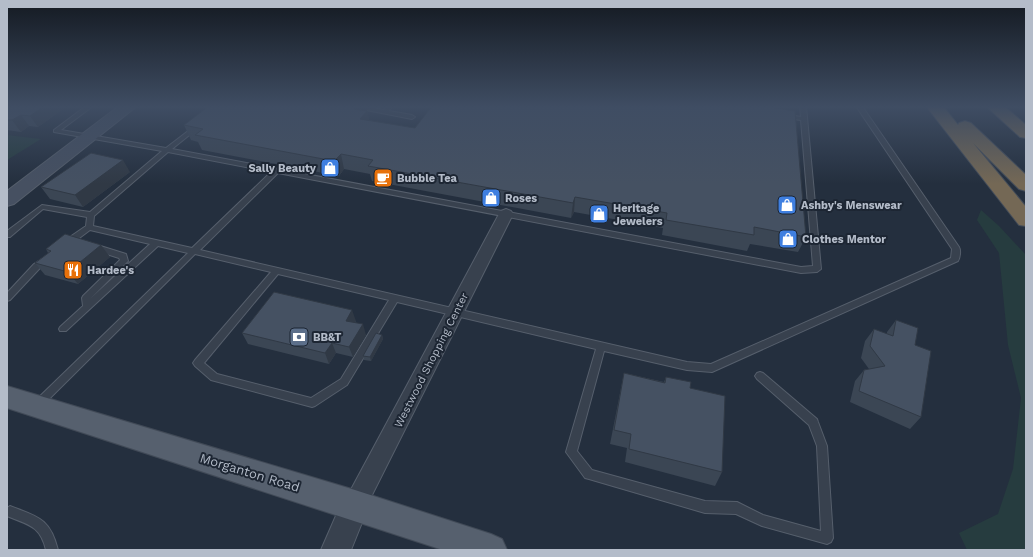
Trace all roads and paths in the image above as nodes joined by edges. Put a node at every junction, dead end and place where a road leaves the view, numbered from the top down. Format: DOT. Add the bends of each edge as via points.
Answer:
graph roads {
  1 [pos="68,132"];
  2 [pos="96,132"];
  3 [pos="189,132"];
  4 [pos="805,132"];
  5 [pos="877,132"];
  6 [pos="955,132"];
  7 [pos="970,132"];
  8 [pos="91,136"];
  9 [pos="167,150"];
  10 [pos="276,171"];
  11 [pos="1026,185"];
  12 [pos="7,200"];
  13 [pos="506,214"];
  14 [pos="92,215"];
  15 [pos="1026,220"];
  16 [pos="89,227"];
  17 [pos="7,235"];
  18 [pos="156,243"];
  19 [pos="194,252"];
  20 [pos="50,256"];
  21 [pos="276,271"];
  22 [pos="7,298"];
  23 [pos="394,299"];
  24 [pos="87,307"];
  25 [pos="455,313"];
  26 [pos="63,329"];
  27 [pos="601,346"];
  28 [pos="760,376"];
  29 [pos="7,397"];
  30 [pos="36,406"];
  31 [pos="355,505"];
  32 [pos="8,512"];
  33 [pos="52,550"];
  34 [pos="336,550"];
  35 [pos="491,550"];
  1 -- 8 [label="lane"];
  2 -- 8 [label="main road"];
  3 -- 9 [label="lane"];
  4 -- 13 [label="lane" via="816,269 801,270"];
  5 -- 27 [label="lane" via="956,249 955,259 712,368 687,366"];
  6 -- 15 [label="highway"];
  7 -- 11 [label="highway"];
  8 -- 9 [label="lane"];
  8 -- 12 [label="main road"];
  9 -- 10 [label="lane"];
  9 -- 14 [label="lane"];
  10 -- 13 [label="lane"];
  10 -- 19 [label="lane"];
  13 -- 25 [label="street, Westwood Shopping Center"];
  14 -- 16 [label="lane"];
  14 -- 17 [label="lane" via="42,207"];
  16 -- 18 [label="lane"];
  16 -- 24 [label="lane" via="66,244 92,246 123,256 124,261 86,298"];
  18 -- 19 [label="lane"];
  18 -- 24 [label="lane"];
  19 -- 21 [label="lane"];
  19 -- 30 [label="lane"];
  20 -- 22 [label="lane"];
  21 -- 23 [label="lane"];
  21 -- 23 [label="lane" via="198,363 214,377 312,403 344,382"];
  23 -- 25 [label="lane"];
  24 -- 26 [label="lane"];
  25 -- 27 [label="lane"];
  25 -- 31 [label="street, Westwood Shopping Center"];
  27 -- 28 [label="lane" via="571,452 589,474 705,507 737,508 762,520 827,538 822,446 813,422"];
  29 -- 30 [label="main road, Morganton Road"];
  30 -- 31 [label="main road, Morganton Road"];
  31 -- 34 [label="street"];
  31 -- 35 [label="main road, Morganton Road"];
  32 -- 33 [label="lane" via="38,523 50,536"];
}
